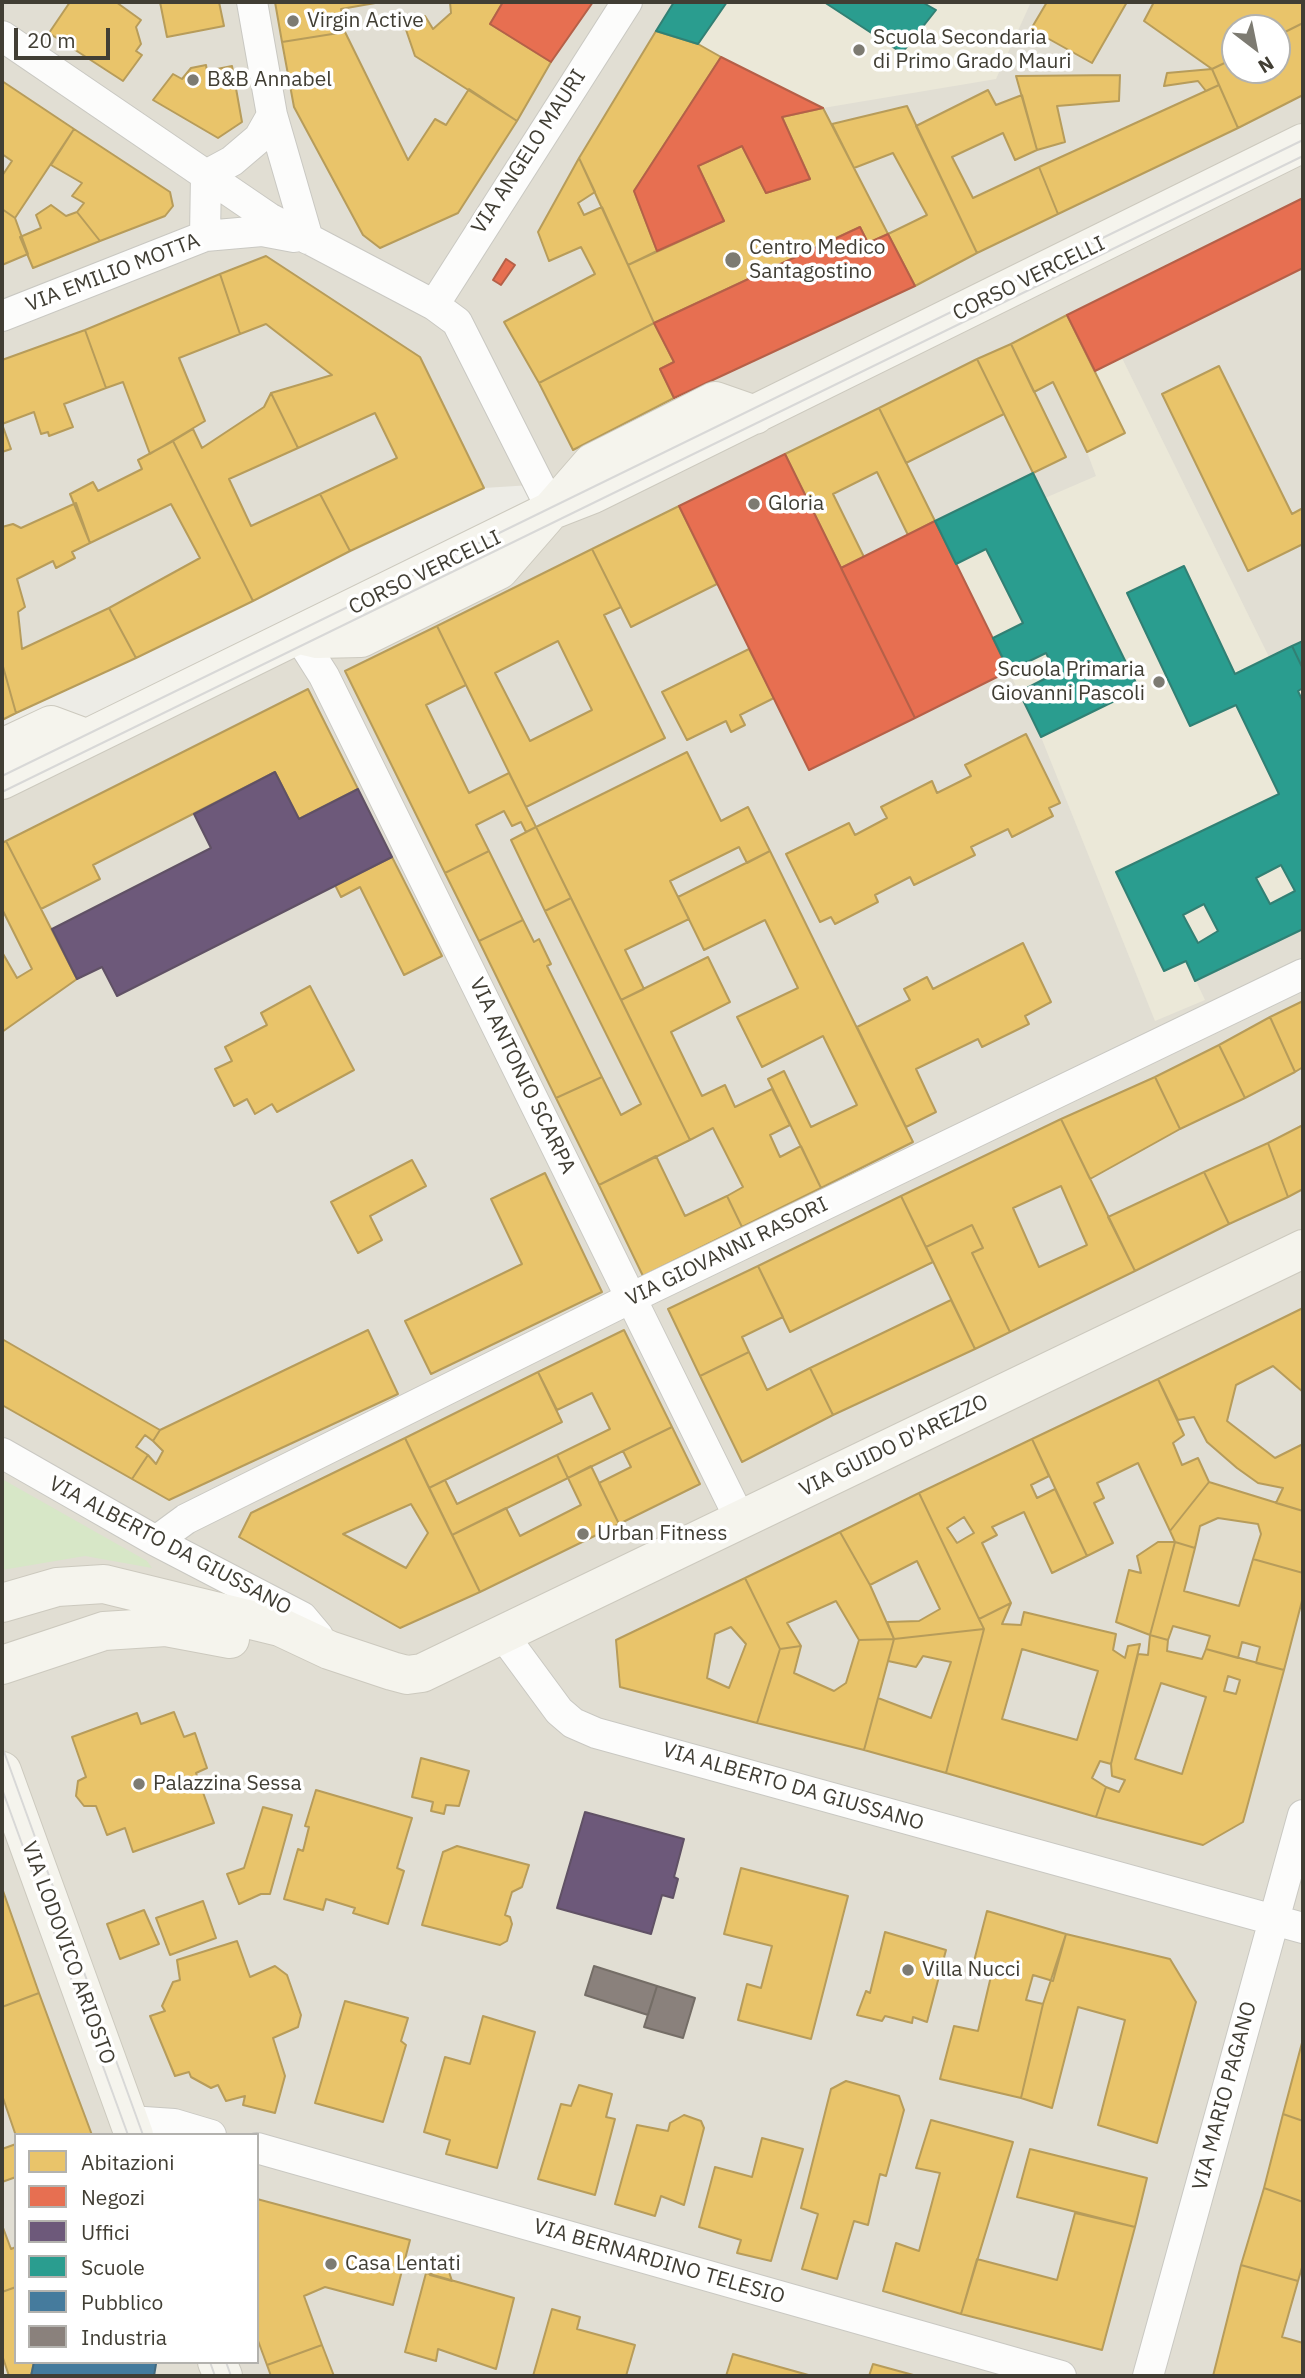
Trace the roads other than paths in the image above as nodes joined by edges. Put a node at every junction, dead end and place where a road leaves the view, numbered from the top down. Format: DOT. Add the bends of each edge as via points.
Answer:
graph roads {
  1 [pos="252,2"];
  2 [pos="628,2"];
  3 [pos="2,36"];
  4 [pos="272,115"];
  5 [pos="1303,143"];
  6 [pos="206,175"];
  7 [pos="205,236"];
  8 [pos="308,239"];
  9 [pos="434,304"];
  10 [pos="2,316"];
  11 [pos="552,510"];
  12 [pos="298,635"];
  13 [pos="86,738"];
  14 [pos="2,748"];
  15 [pos="2,779"];
  16 [pos="1303,974"];
  17 [pos="1297,1255"];
  18 [pos="631,1298"];
  19 [pos="2,1453"];
  20 [pos="741,1521"];
  21 [pos="156,1541"];
  22 [pos="2,1603"];
  23 [pos="503,1635"];
  24 [pos="330,1650"];
  25 [pos="2,1665"];
  26 [pos="2,1771"];
  27 [pos="1303,1815"];
  28 [pos="1275,1921"];
  29 [pos="1303,1928"];
  30 [pos="132,2128"];
  31 [pos="204,2133"];
  32 [pos="259,2149"];
  33 [pos="1060,2376"];
  34 [pos="1148,2376"];
  1 -- 4 [label="street"];
  2 -- 9 [label="street, VIA ANGELO MAURI"];
  3 -- 6 [label="street"];
  4 -- 6 [label="street" via="259,138"];
  4 -- 8 [label="street"];
  5 -- 11 [label="main road, CORSO VERCELLI" via="755,415"];
  6 -- 7 [label="street"];
  6 -- 8 [label="street"];
  7 -- 8 [label="street, VIA EMILIO MOTTA" via="262,231"];
  7 -- 10 [label="street, VIA EMILIO MOTTA"];
  8 -- 9 [label="street"];
  9 -- 11 [label="street" via="457,322"];
  11 -- 12 [label="main road, CORSO VERCELLI"];
  12 -- 13 [label="main road, CORSO VERCELLI"];
  12 -- 18 [label="street, VIA ANTONIO SCARPA" via="324,676"];
  13 -- 14 [label="main road" via="51,725"];
  13 -- 15 [label="main road, CORSO VERCELLI"];
  16 -- 18 [label="street, VIA GIOVANNI RASORI"];
  17 -- 20 [label="main road, VIA GUIDO D'AREZZO"];
  18 -- 20 [label="street, VIA ANTONIO SCARPA"];
  18 -- 21 [label="street, VIA GIOVANNI RASORI" via="186,1519"];
  19 -- 21 [label="street, VIA ALBERTO DA GIUSSANO"];
  20 -- 23 [label="main road, VIA GUIDO D'AREZZO"];
  21 -- 24 [label="street, VIA ALBERTO DA GIUSSANO" via="302,1617"];
  22 -- 24 [label="main road, VIA ALBERTO DA GIUSSANO" via="57,1587 104,1584 280,1627"];
  23 -- 24 [label="main road, VIA ALBERTO DA GIUSSANO" via="422,1674 407,1675"];
  23 -- 28 [label="street, VIA ALBERTO DA GIUSSANO" via="559,1711 573,1723 596,1732"];
  24 -- 25 [label="main road, VIA ALBERTO DA GIUSSANO" via="135,1627 77,1638"];
  26 -- 30 [label="main road, VIA LODOVICO ARIOSTO"];
  27 -- 28 [label="street, VIA MARIO PAGANO"];
  28 -- 29 [label="street, VIA ALBERTO DA GIUSSANO"];
  28 -- 34 [label="street, VIA MARIO PAGANO"];
  30 -- 31 [label="street" via="174,2124"];
  32 -- 33 [label="street, VIA BERNARDINO TELESIO"];
}
